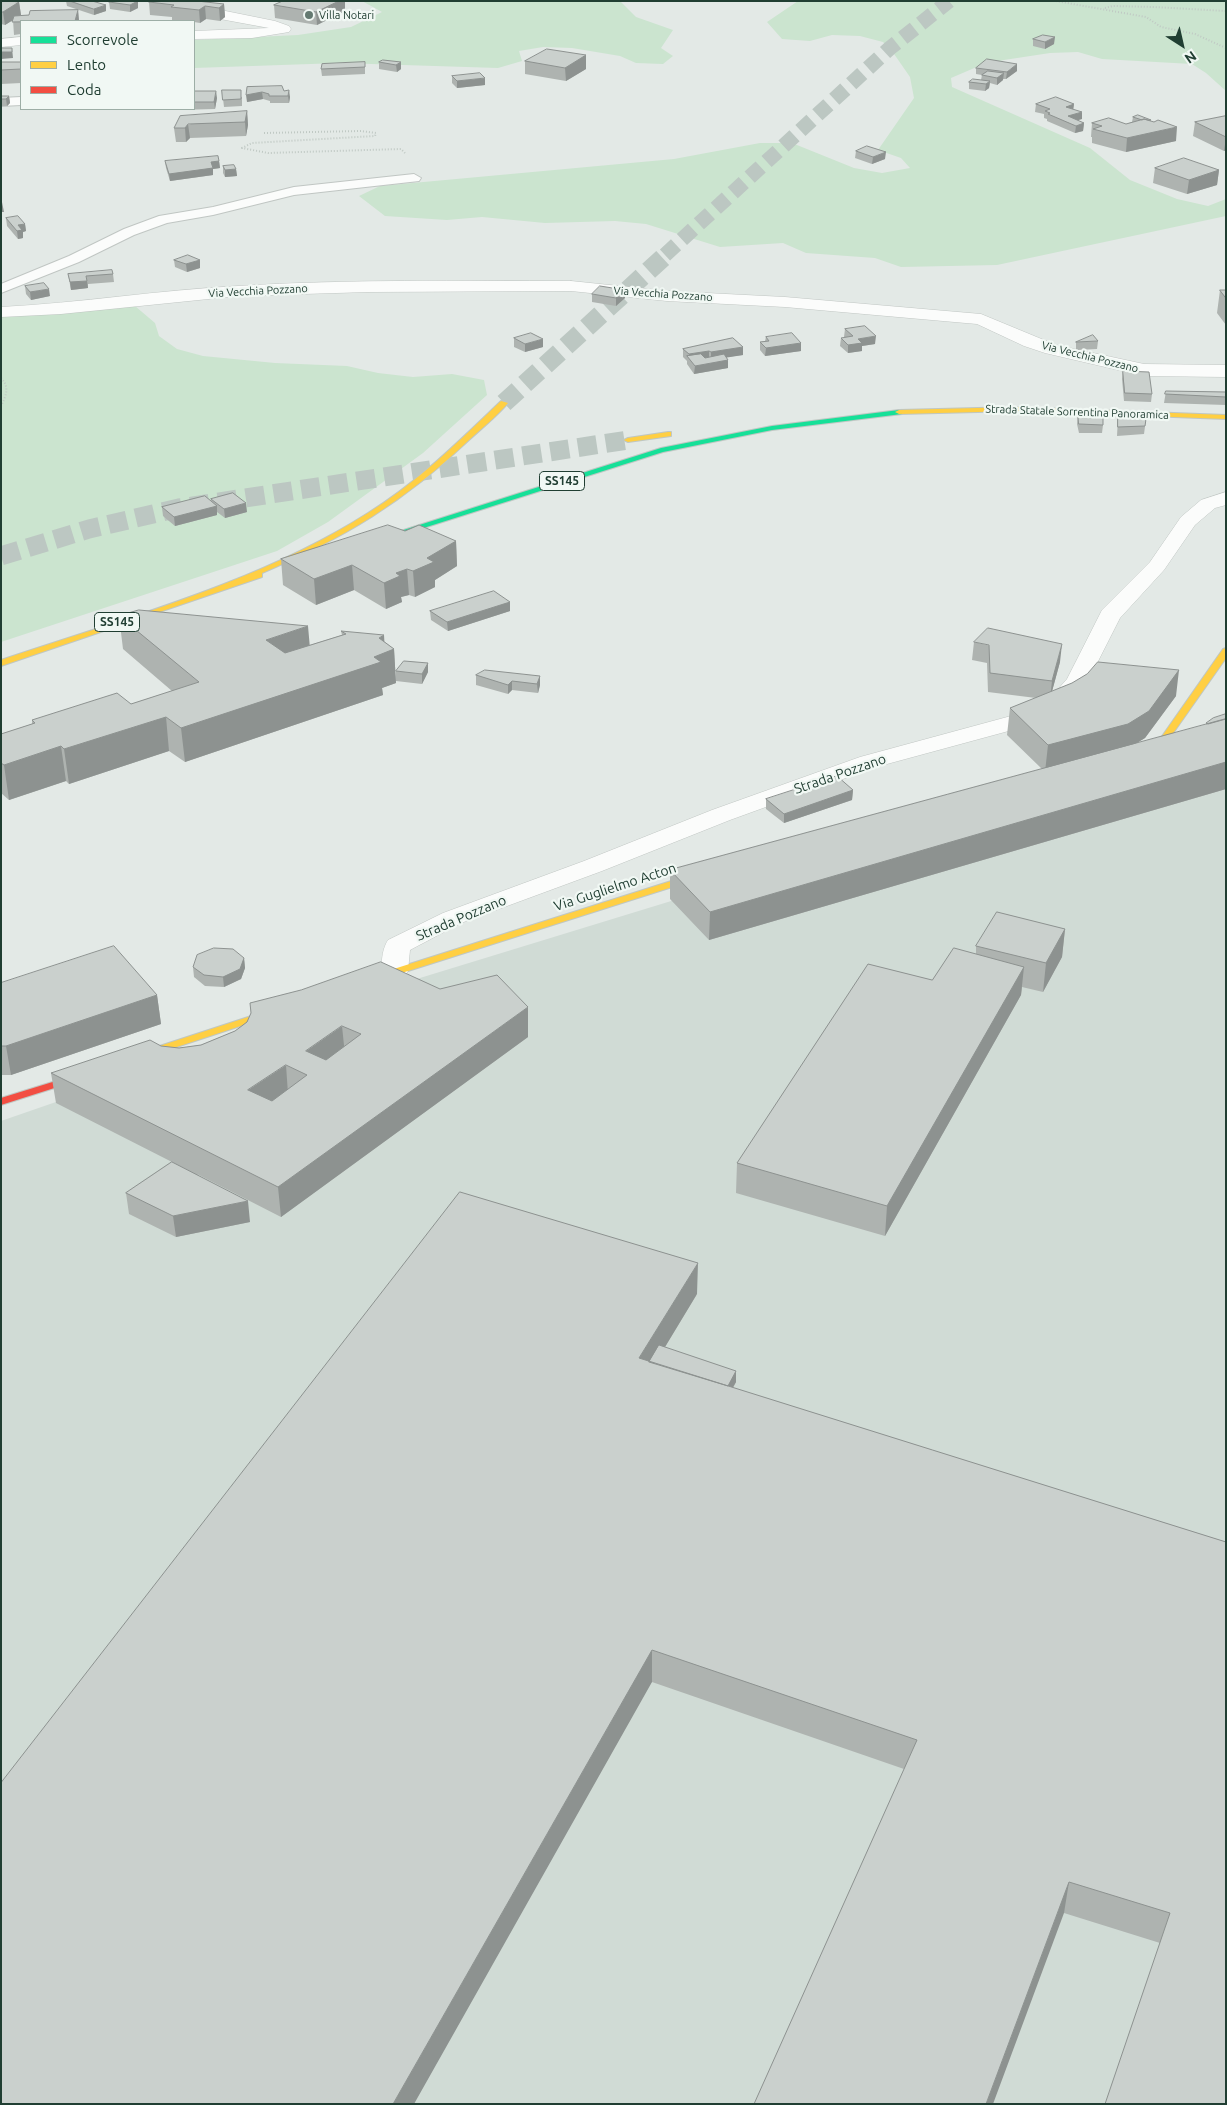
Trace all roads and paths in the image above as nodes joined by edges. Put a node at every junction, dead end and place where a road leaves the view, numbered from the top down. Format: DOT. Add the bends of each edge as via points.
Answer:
graph roads {
  1 [pos="162,1"];
  2 [pos="1056,1"];
  3 [pos="1102,9"];
  4 [pos="1226,12"];
  5 [pos="195,34"];
  6 [pos="20,41"];
  7 [pos="1,43"];
  8 [pos="1226,48"];
  9 [pos="20,101"];
  10 [pos="1,102"];
  11 [pos="264,133"];
  12 [pos="402,155"];
  13 [pos="414,178"];
  14 [pos="1,289"];
  15 [pos="1,312"];
  16 [pos="1226,370"];
  17 [pos="1,378"];
  18 [pos="504,403"];
  19 [pos="1,406"];
  20 [pos="899,412"];
  21 [pos="1226,417"];
  22 [pos="724,425"];
  23 [pos="681,432"];
  24 [pos="628,440"];
  25 [pos="1226,498"];
  26 [pos="356,546"];
  27 [pos="318,558"];
  28 [pos="232,583"];
  29 [pos="1226,651"];
  30 [pos="1,663"];
  31 [pos="1126,762"];
  32 [pos="717,870"];
  33 [pos="396,971"];
  34 [pos="352,986"];
  35 [pos="299,1003"];
  36 [pos="122,1062"];
  37 [pos="94,1071"];
  38 [pos="1,1102"];
  1 -- 5 [label="street" via="182,8 275,24 284,29"];
  2 -- 3 [label="path"];
  3 -- 4 [label="path" via="1113,6"];
  3 -- 8 [label="path" via="1146,17 1161,27 1195,34"];
  6 -- 7 [label="street"];
  9 -- 10 [label="lane"];
  11 -- 12 [label="path" via="361,131 376,133 376,136 252,143 242,148 268,153 401,149 405,152"];
  13 -- 14 [label="lane" via="294,191 164,219"];
  15 -- 16 [label="street, Via Vecchia Pozzano" via="238,291 571,286 981,319 1051,349 1144,370"];
  17 -- 19 [label="path" via="6,383 7,394"];
  18 -- 28 [label="main road" via="389,504 324,542"];
  20 -- 21 [label="main road, Strada Statale Sorrentina Panoramica / SS145" via="1017,409"];
  20 -- 22 [label="main road, SS145"];
  20 -- 26 [label="main road, SS145" via="712,438 661,450"];
  23 -- 24 [label="main road"];
  25 -- 33 [label="street, Strada Pozzano" via="1208,504 1188,521 1157,566 1110,614 1077,682 1060,701 1030,718 868,762 452,918 397,946"];
  27 -- 28 [label="main road, SS145"];
  28 -- 30 [label="main road, SS145"];
  29 -- 31 [label="main road" via="1154,754"];
  32 -- 33 [label="main road, Via Guglielmo Acton"];
  33 -- 34 [label="main road, Via Guglielmo Acton"];
  35 -- 36 [label="main road"];
  37 -- 38 [label="main road"];
}
